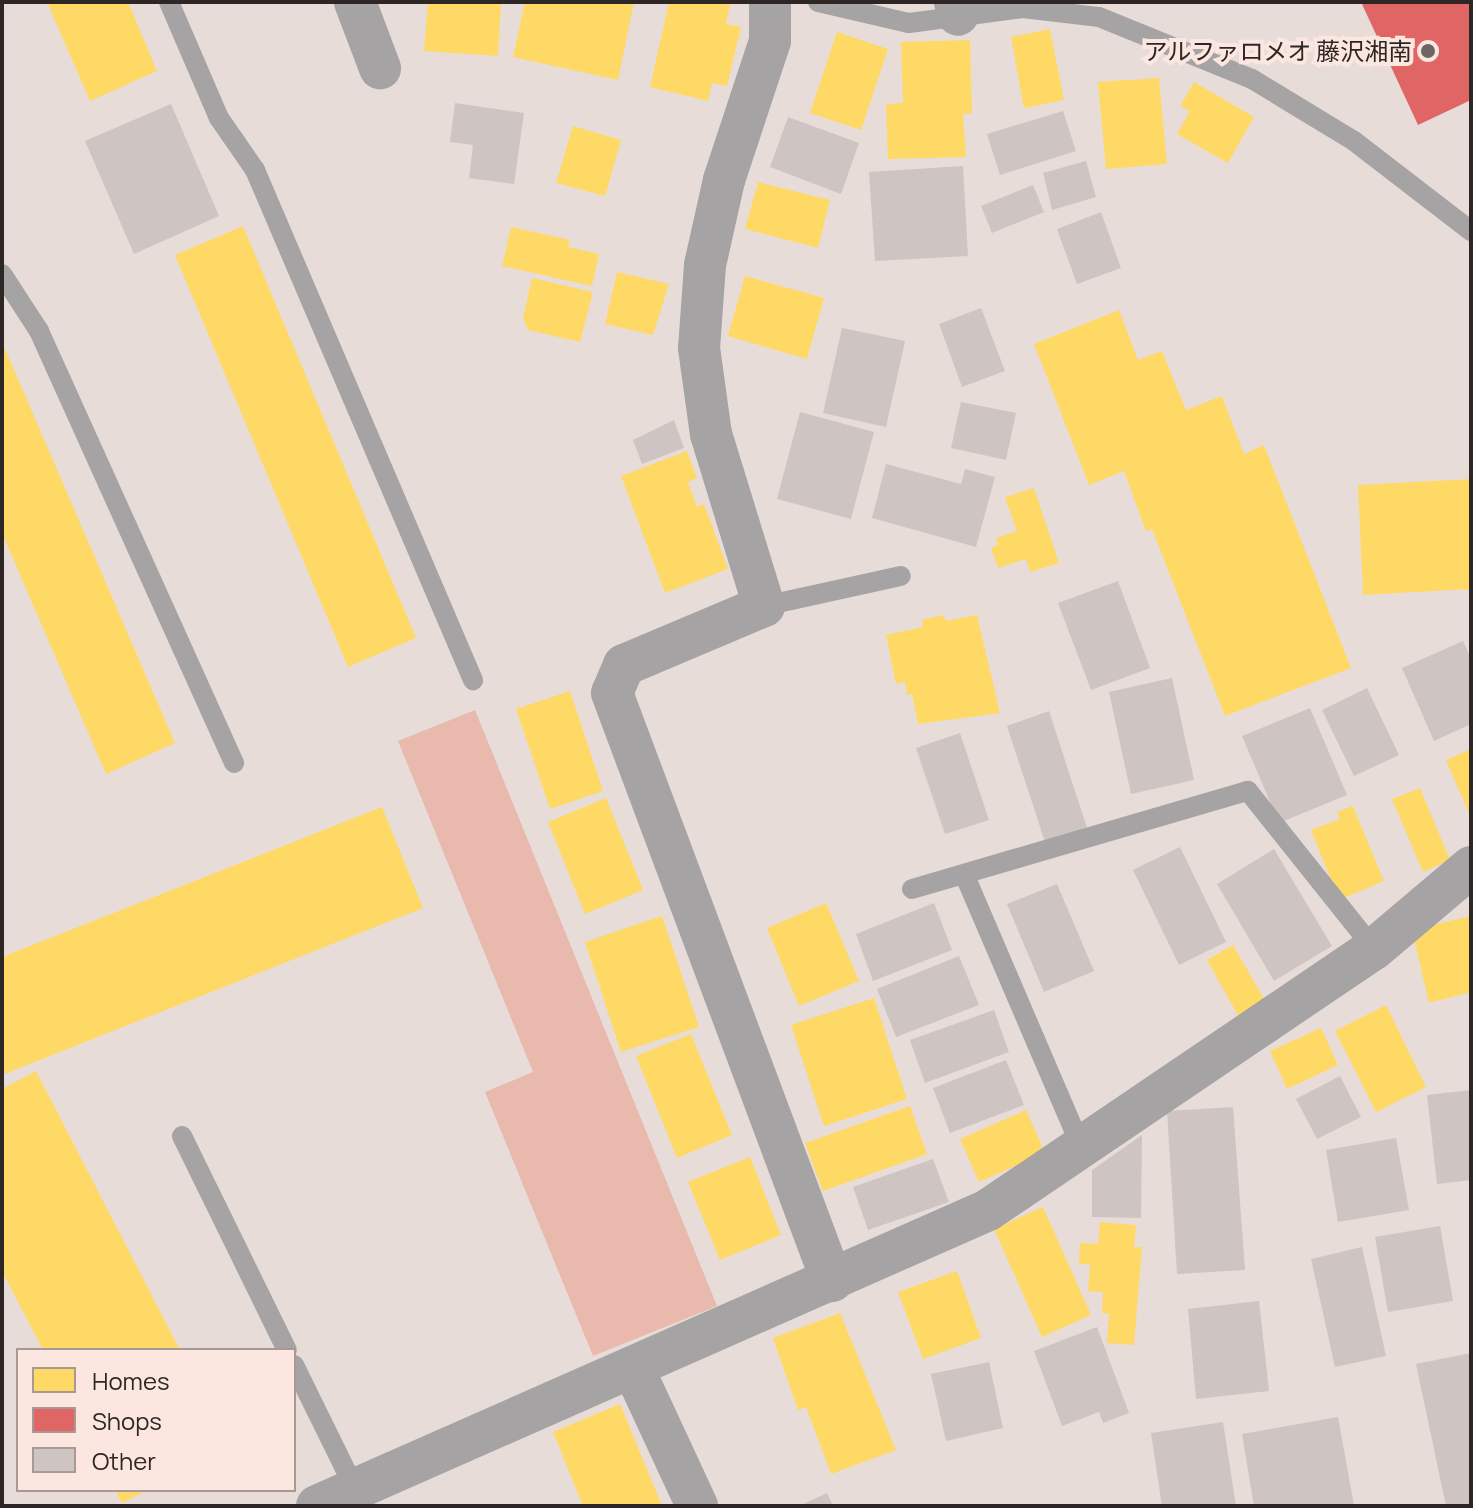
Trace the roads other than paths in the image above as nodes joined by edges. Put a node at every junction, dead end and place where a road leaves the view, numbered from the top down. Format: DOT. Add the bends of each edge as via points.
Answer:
graph roads {
  1 [pos="169,2"];
  2 [pos="355,2"];
  3 [pos="770,2"];
  4 [pos="818,2"];
  5 [pos="956,9"];
  6 [pos="380,68"];
  7 [pos="1471,231"];
  8 [pos="2,274"];
  9 [pos="901,576"];
  10 [pos="764,606"];
  11 [pos="473,680"];
  12 [pos="234,763"];
  13 [pos="1471,867"];
  14 [pos="965,876"];
  15 [pos="912,889"];
  16 [pos="1374,949"];
  17 [pos="182,1136"];
  18 [pos="1081,1147"];
  19 [pos="832,1281"];
  20 [pos="286,1348"];
  21 [pos="296,1369"];
  22 [pos="634,1370"];
  23 [pos="355,1489"];
  24 [pos="317,1506"];
  25 [pos="697,1506"];
  1 -- 11 [label="lane" via="219,118 255,170"];
  2 -- 6 [label="street"];
  3 -- 10 [label="street" via="770,41 724,180 705,265 699,348 711,434"];
  4 -- 5 [label="lane" via="909,23"];
  5 -- 7 [label="lane" via="1023,8 1099,17 1179,45 1252,79 1354,141"];
  8 -- 12 [label="lane" via="39,331"];
  9 -- 10 [label="lane"];
  10 -- 19 [label="street" via="624,665 612,693"];
  13 -- 16 [label="street"];
  14 -- 15 [label="lane"];
  14 -- 16 [label="lane" via="1248,791"];
  14 -- 18 [label="lane"];
  16 -- 18 [label="street"];
  17 -- 20 [label="lane"];
  18 -- 19 [label="street" via="988,1210"];
  19 -- 22 [label="street"];
  21 -- 23 [label="lane"];
  22 -- 23 [label="street"];
  22 -- 25 [label="street"];
  23 -- 24 [label="street"];
}
